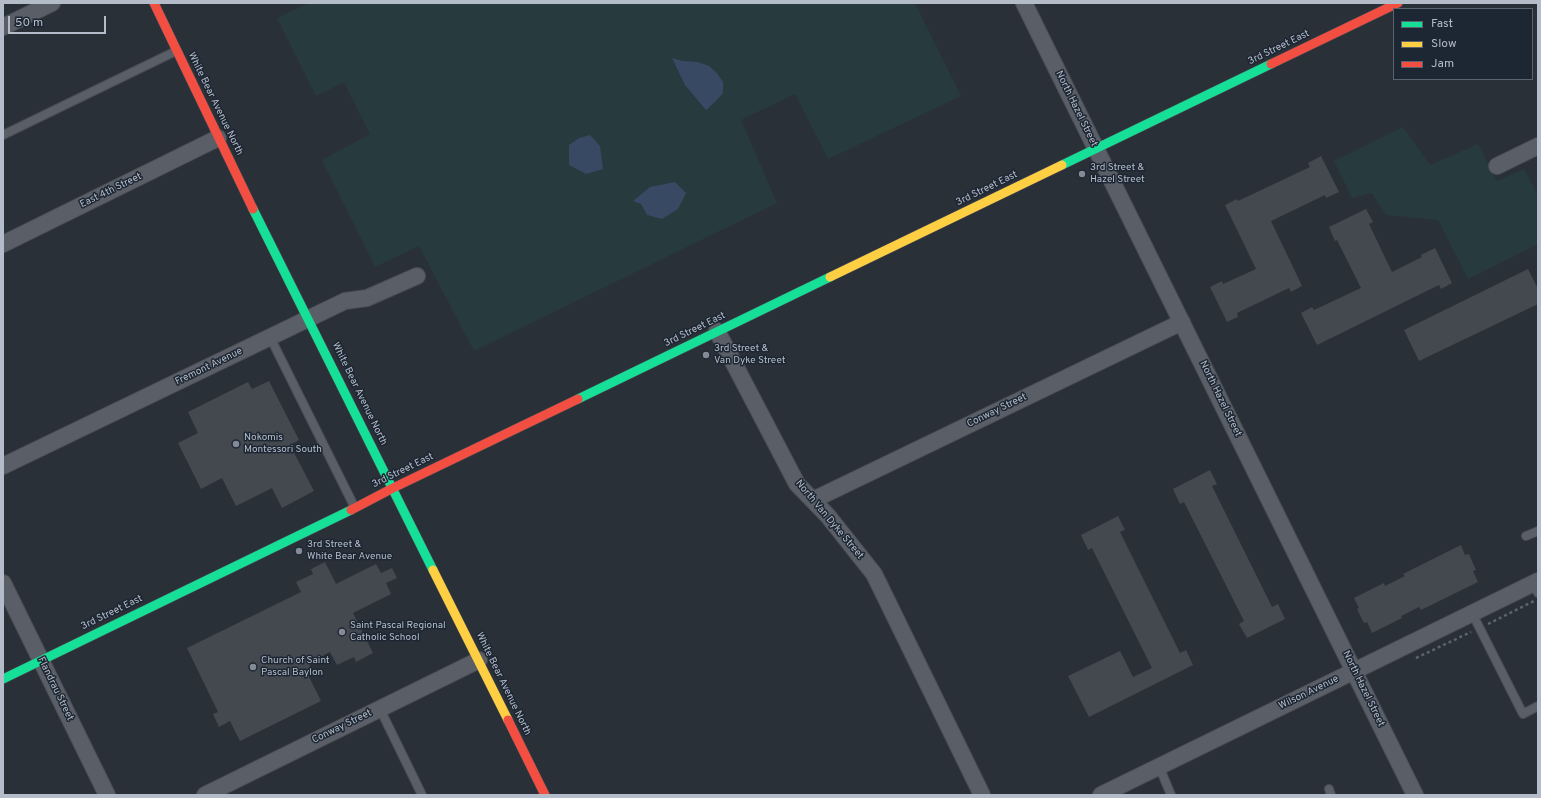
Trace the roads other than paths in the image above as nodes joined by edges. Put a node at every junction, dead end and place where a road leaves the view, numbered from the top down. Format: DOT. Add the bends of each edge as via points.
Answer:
graph roads {
  1 [pos="52,3"];
  2 [pos="154,3"];
  3 [pos="1024,3"];
  4 [pos="1398,3"];
  5 [pos="3,26"];
  6 [pos="177,50"];
  7 [pos="3,135"];
  8 [pos="218,138"];
  9 [pos="1095,149"];
  10 [pos="1536,153"];
  11 [pos="1498,166"];
  12 [pos="3,244"];
  13 [pos="417,276"];
  14 [pos="309,319"];
  15 [pos="1182,322"];
  16 [pos="718,331"];
  17 [pos="270,337"];
  18 [pos="3,466"];
  19 [pos="393,488"];
  20 [pos="813,500"];
  21 [pos="355,508"];
  22 [pos="1538,530"];
  23 [pos="1526,536"];
  24 [pos="3,584"];
  25 [pos="1536,586"];
  26 [pos="1472,613"];
  27 [pos="479,660"];
  28 [pos="41,661"];
  29 [pos="1354,671"];
  30 [pos="3,679"];
  31 [pos="1538,706"];
  32 [pos="380,709"];
  33 [pos="1158,766"];
  34 [pos="107,795"];
  35 [pos="205,795"];
  36 [pos="422,795"];
  37 [pos="545,795"];
  38 [pos="982,795"];
  39 [pos="1101,795"];
  40 [pos="1171,795"];
  41 [pos="1415,795"];
  1 -- 5 [label="street"];
  2 -- 6 [label="street, White Bear Avenue North"];
  3 -- 9 [label="street, North Hazel Street"];
  4 -- 9 [label="street, 3rd Street East"];
  6 -- 7 [label="lane"];
  6 -- 8 [label="street, White Bear Avenue North"];
  8 -- 12 [label="street, East 4th Street"];
  8 -- 14 [label="street, White Bear Avenue North"];
  9 -- 15 [label="street, North Hazel Street"];
  9 -- 16 [label="street, 3rd Street East"];
  10 -- 11 [label="street"];
  13 -- 14 [label="street, Fremont Avenue" via="367,298 345,301"];
  14 -- 17 [label="street, Fremont Avenue"];
  14 -- 19 [label="street, White Bear Avenue North"];
  15 -- 20 [label="street, Conway Street"];
  15 -- 29 [label="street, North Hazel Street"];
  16 -- 19 [label="street, 3rd Street East"];
  16 -- 20 [label="street, North Van Dyke Street" via="797,484"];
  17 -- 18 [label="street, Fremont Avenue"];
  17 -- 21 [label="lane"];
  19 -- 21 [label="street, 3rd Street East"];
  19 -- 27 [label="street, White Bear Avenue North"];
  20 -- 38 [label="street, North Van Dyke Street" via="874,574"];
  21 -- 28 [label="street, 3rd Street East"];
  22 -- 23 [label="lane"];
  24 -- 28 [label="street, Flandrau Street"];
  25 -- 26 [label="street, Wilson Avenue"];
  26 -- 29 [label="street, Wilson Avenue"];
  26 -- 31 [label="lane" via="1522,714"];
  27 -- 32 [label="street, Conway Street"];
  27 -- 37 [label="street, White Bear Avenue North"];
  28 -- 30 [label="street, 3rd Street East"];
  28 -- 34 [label="street, Flandrau Street"];
  29 -- 33 [label="street, Wilson Avenue"];
  29 -- 41 [label="street, North Hazel Street"];
  32 -- 35 [label="street, Conway Street"];
  32 -- 36 [label="lane"];
  33 -- 39 [label="street, Wilson Avenue"];
  33 -- 40 [label="lane"];
}
